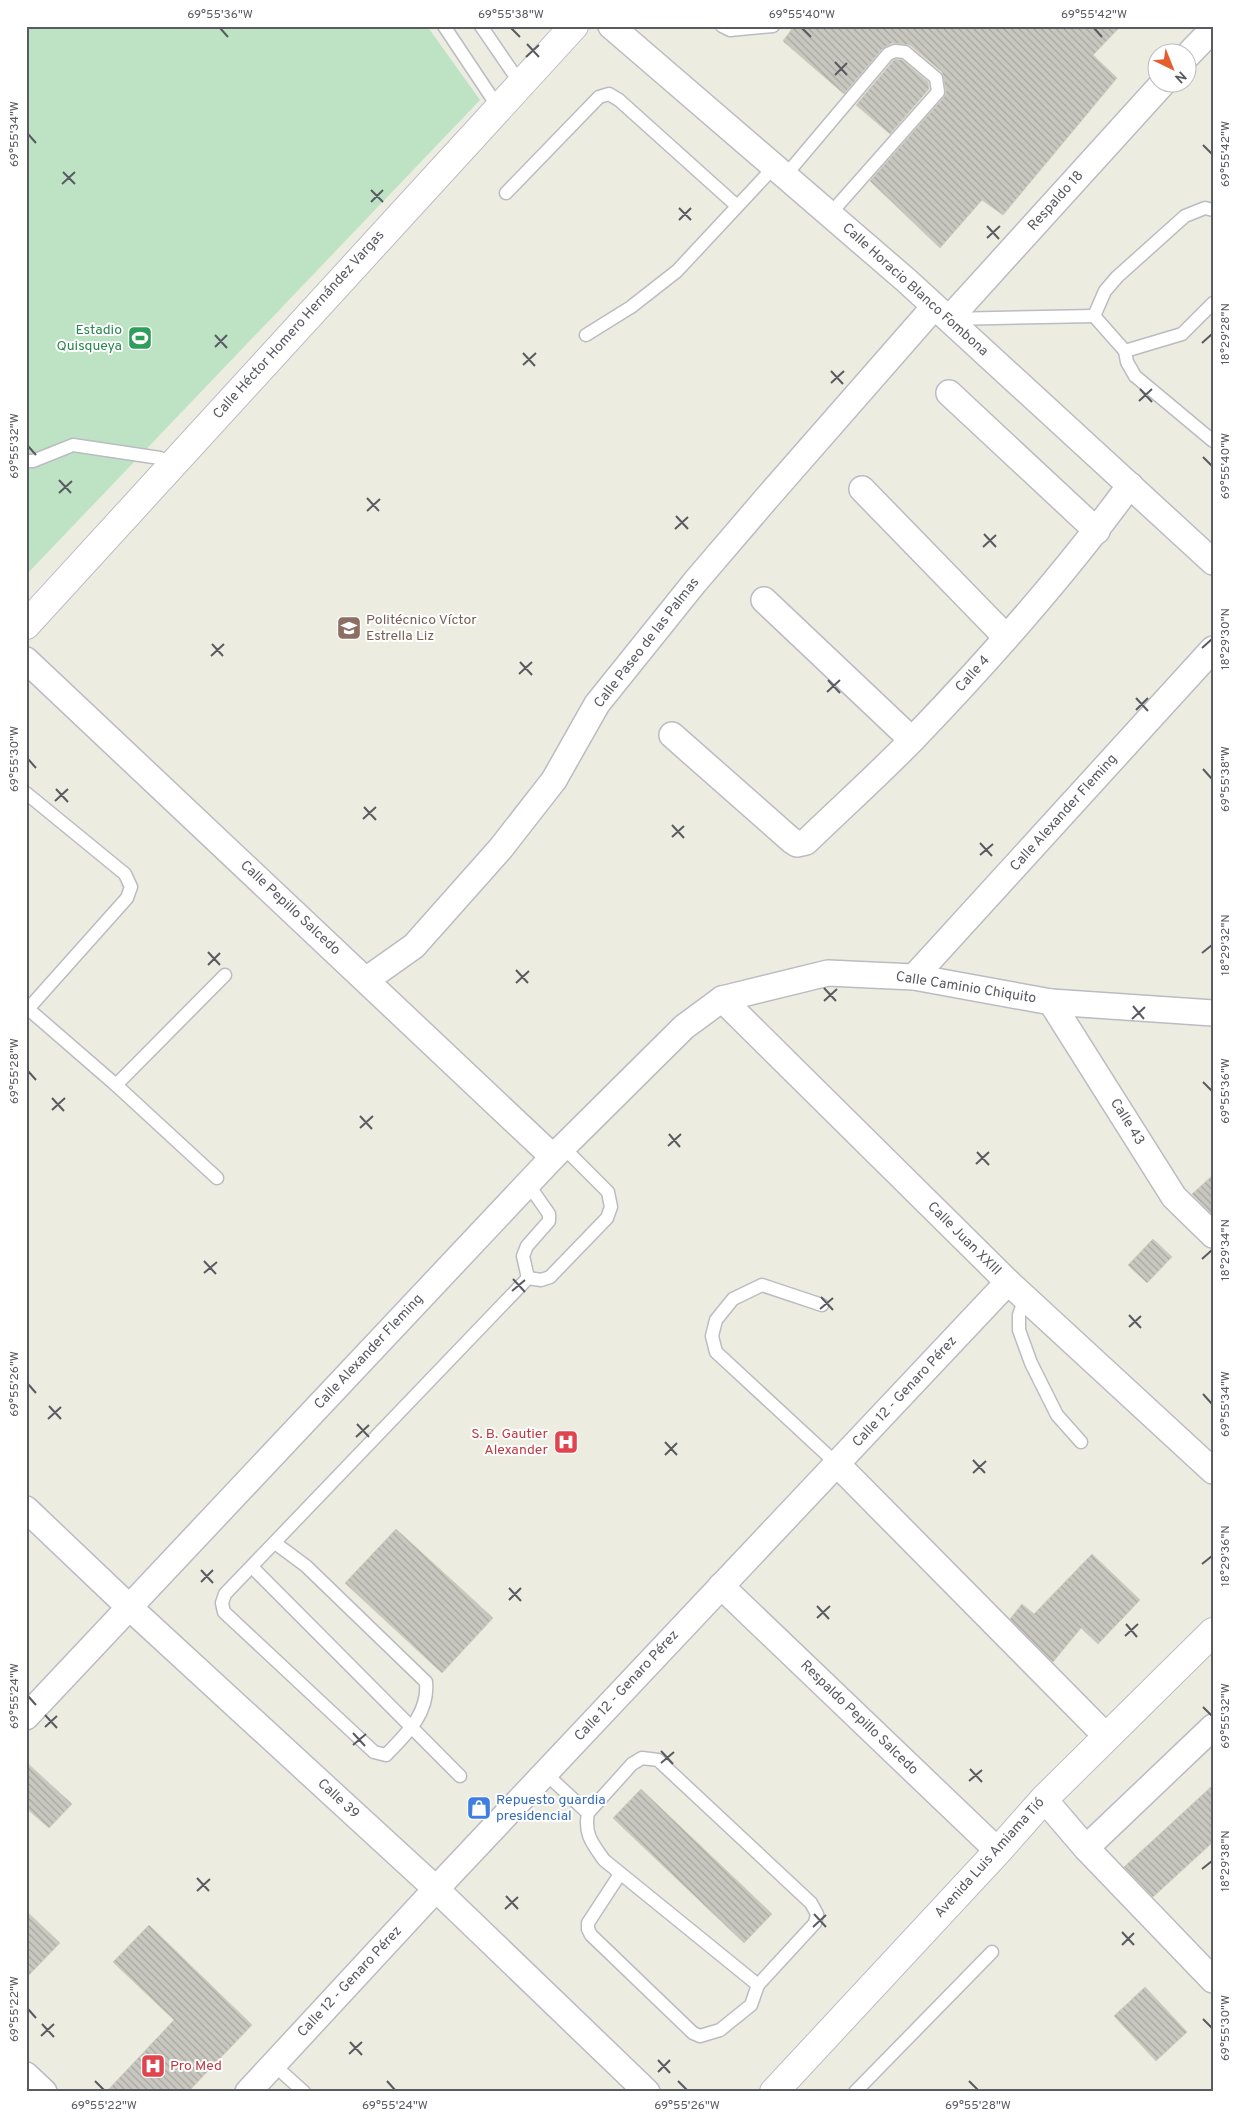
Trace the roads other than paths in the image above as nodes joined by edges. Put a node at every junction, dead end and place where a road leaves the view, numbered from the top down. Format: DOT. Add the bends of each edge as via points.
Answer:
graph roads {
  1 [pos="444,26"];
  2 [pos="481,26"];
  3 [pos="574,26"];
  4 [pos="611,26"];
  5 [pos="722,26"];
  6 [pos="773,26"];
  7 [pos="1213,28"];
  8 [pos="1196,46"];
  9 [pos="520,83"];
  10 [pos="1154,92"];
  11 [pos="498,107"];
  12 [pos="780,172"];
  13 [pos="506,193"];
  14 [pos="737,206"];
  15 [pos="1213,210"];
  16 [pos="830,214"];
  17 [pos="1213,302"];
  18 [pos="942,313"];
  19 [pos="1094,316"];
  20 [pos="586,335"];
  21 [pos="1125,351"];
  22 [pos="949,393"];
  23 [pos="1213,441"];
  24 [pos="26,461"];
  25 [pos="172,466"];
  26 [pos="1130,485"];
  27 [pos="862,489"];
  28 [pos="1097,531"];
  29 [pos="1213,562"];
  30 [pos="764,600"];
  31 [pos="26,625"];
  32 [pos="1006,637"];
  33 [pos="1213,649"];
  34 [pos="26,660"];
  35 [pos="672,736"];
  36 [pos="912,740"];
  37 [pos="26,793"];
  38 [pos="225,975"];
  39 [pos="914,976"];
  40 [pos="366,980"];
  41 [pos="722,999"];
  42 [pos="1051,1002"];
  43 [pos="27,1008"];
  44 [pos="1213,1013"];
  45 [pos="116,1085"];
  46 [pos="558,1152"];
  47 [pos="217,1178"];
  48 [pos="528,1184"];
  49 [pos="1213,1235"];
  50 [pos="528,1278"];
  51 [pos="1016,1290"];
  52 [pos="822,1305"];
  53 [pos="1081,1442"];
  54 [pos="837,1464"];
  55 [pos="1213,1470"];
  56 [pos="26,1509"];
  57 [pos="275,1544"];
  58 [pos="252,1567"];
  59 [pos="721,1586"];
  60 [pos="129,1607"];
  61 [pos="1213,1632"];
  62 [pos="26,1717"];
  63 [pos="413,1727"];
  64 [pos="1213,1727"];
  65 [pos="1107,1737"];
  66 [pos="545,1773"];
  67 [pos="460,1776"];
  68 [pos="1044,1799"];
  69 [pos="588,1813"];
  70 [pos="1086,1848"];
  71 [pos="998,1851"];
  72 [pos="620,1874"];
  73 [pos="436,1889"];
  74 [pos="992,1952"];
  75 [pos="1211,1974"];
  76 [pos="758,1985"];
  77 [pos="274,2065"];
  78 [pos="26,2075"];
  79 [pos="44,2092"];
  80 [pos="248,2092"];
  81 [pos="304,2092"];
  82 [pos="647,2092"];
  83 [pos="774,2092"];
  84 [pos="855,2092"];
  1 -- 11 [label="lane"];
  2 -- 9 [label="lane"];
  3 -- 9 [label="street, Calle Héctor Homero Hernández Vargas"];
  4 -- 12 [label="street, Calle Horacio Blanco Fombona"];
  5 -- 6 [label="lane" via="730,30"];
  7 -- 8 [label="street"];
  9 -- 11 [label="street, Calle Héctor Homero Hernández Vargas"];
  10 -- 18 [label="street, Respaldo 18"];
  11 -- 25 [label="street, Calle Héctor Homero Hernández Vargas"];
  12 -- 14 [label="lane"];
  12 -- 16 [label="street, Calle Horacio Blanco Fombona"];
  12 -- 16 [label="lane" via="888,54 905,52 936,78 938,92"];
  13 -- 14 [label="lane" via="599,97 609,94"];
  14 -- 20 [label="lane" via="677,271 631,308"];
  15 -- 19 [label="lane" via="1205,208 1185,216 1105,291"];
  16 -- 18 [label="street, Calle Horacio Blanco Fombona"];
  17 -- 21 [label="lane" via="1182,334"];
  18 -- 19 [label="lane"];
  18 -- 26 [label="street, Calle Horacio Blanco Fombona"];
  18 -- 40 [label="street, Calle Paseo de las Palmas" via="759,506 695,582 597,704 554,780 501,848 414,946"];
  19 -- 21 [label="lane"];
  21 -- 23 [label="lane" via="1135,376"];
  22 -- 28 [label="street"];
  24 -- 25 [label="lane" via="73,445 160,458"];
  25 -- 31 [label="street, Calle Héctor Homero Hernández Vargas"];
  26 -- 28 [label="street, Calle 4"];
  26 -- 29 [label="street, Calle Horacio Blanco Fombona"];
  27 -- 32 [label="street"];
  28 -- 32 [label="street, Calle 4"];
  30 -- 36 [label="street"];
  32 -- 36 [label="street, Calle 4"];
  33 -- 39 [label="street, Calle Alexander Fleming"];
  34 -- 40 [label="street, Calle Pepillo Salcedo"];
  35 -- 36 [label="street, Calle 4" via="797,844 806,842"];
  37 -- 43 [label="lane" via="125,874 130,887 127,898"];
  38 -- 45 [label="lane"];
  39 -- 41 [label="street, Calle Caminio Chiquito" via="828,973"];
  39 -- 42 [label="street, Calle Caminio Chiquito"];
  40 -- 46 [label="street, Calle Pepillo Salcedo"];
  41 -- 46 [label="street, Calle Alexander Fleming" via="684,1027"];
  41 -- 51 [label="street, Calle Juan XXIII"];
  42 -- 44 [label="street, Calle Caminio Chiquito"];
  42 -- 49 [label="street, Calle 43" via="1174,1197"];
  43 -- 45 [label="lane"];
  45 -- 47 [label="lane"];
  46 -- 48 [label="street, Calle Alexander Fleming"];
  46 -- 50 [label="lane" via="608,1192 611,1207 607,1218 550,1277 541,1280"];
  48 -- 50 [label="lane" via="549,1214 549,1221 527,1246 523,1256"];
  48 -- 60 [label="street, Calle Alexander Fleming"];
  50 -- 57 [label="lane"];
  51 -- 53 [label="lane" via="1019,1330 1031,1363 1057,1415"];
  51 -- 54 [label="street, Calle 12 - Genaro Pérez"];
  51 -- 55 [label="street, Calle Juan XXIII"];
  52 -- 54 [label="lane" via="762,1285 733,1299 716,1320 712,1336 716,1352"];
  54 -- 59 [label="street, Calle 12 - Genaro Pérez"];
  54 -- 65 [label="street"];
  56 -- 60 [label="street, Calle 39"];
  57 -- 58 [label="lane"];
  57 -- 63 [label="lane" via="306,1566 426,1682 426,1704"];
  58 -- 63 [label="lane"];
  58 -- 63 [label="lane" via="225,1594 224,1612 374,1752 386,1755"];
  59 -- 66 [label="street, Calle 12 - Genaro Pérez"];
  59 -- 71 [label="street, Respaldo Pepillo Salcedo"];
  60 -- 62 [label="street, Calle Alexander Fleming"];
  60 -- 73 [label="street, Calle 39"];
  61 -- 65 [label="street, Avenida Luis Amiama Tió"];
  63 -- 67 [label="lane"];
  64 -- 70 [label="street"];
  65 -- 68 [label="street, Avenida Luis Amiama Tió"];
  66 -- 69 [label="lane"];
  66 -- 73 [label="street, Calle 12 - Genaro Pérez"];
  68 -- 70 [label="street"];
  68 -- 71 [label="street, Avenida Luis Amiama Tió"];
  69 -- 72 [label="lane" via="586,1827 592,1841 604,1860"];
  69 -- 76 [label="lane" via="632,1764 642,1758 658,1760 811,1903 817,1914 815,1923"];
  70 -- 75 [label="street"];
  71 -- 83 [label="street, Avenida Luis Amiama Tió"];
  72 -- 76 [label="lane"];
  72 -- 76 [label="lane" via="588,1923 588,1929 693,2033 700,2036 720,2030 751,2005"];
  73 -- 77 [label="street, Calle 12 - Genaro Pérez"];
  73 -- 82 [label="street, Calle 39"];
  74 -- 84 [label="lane"];
  77 -- 80 [label="street, Calle 12 - Genaro Pérez"];
  77 -- 81 [label="lane"];
  78 -- 79 [label="street"];
}
